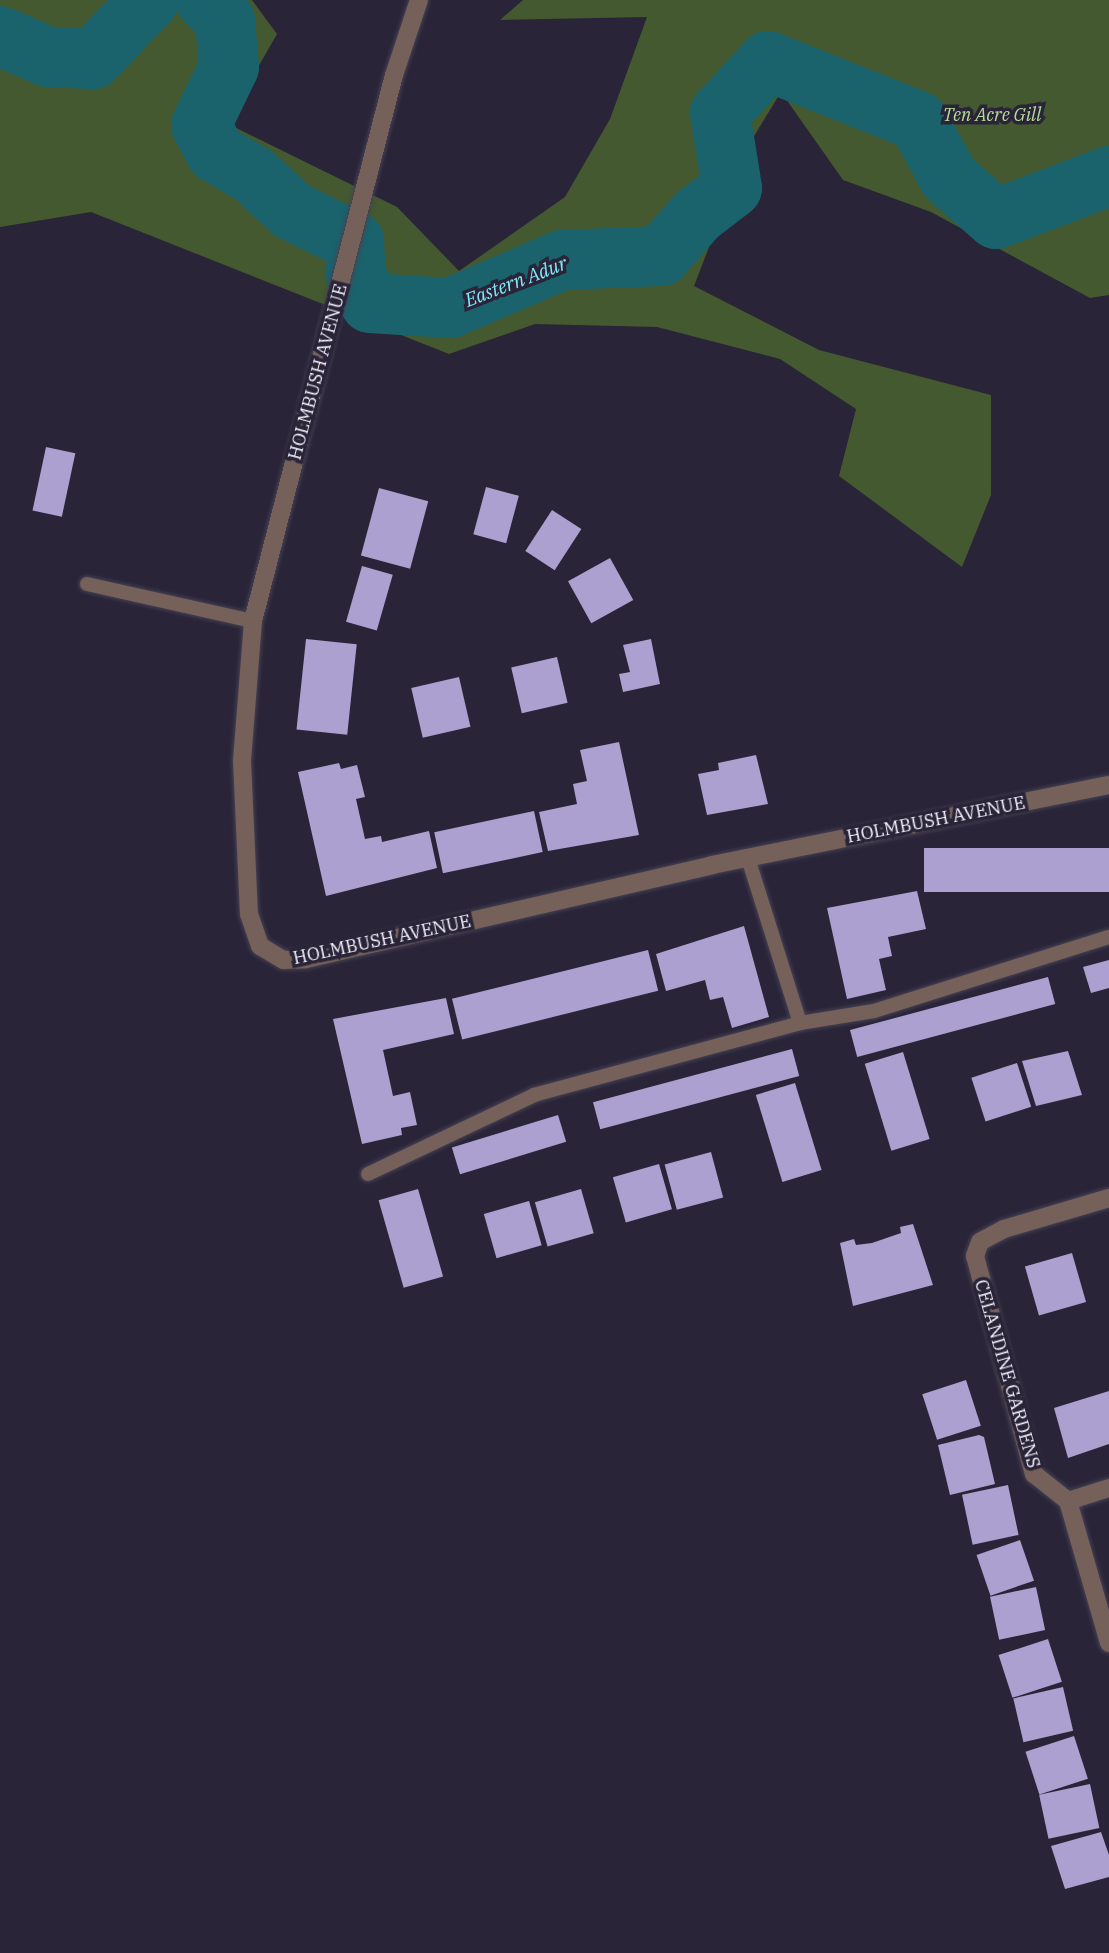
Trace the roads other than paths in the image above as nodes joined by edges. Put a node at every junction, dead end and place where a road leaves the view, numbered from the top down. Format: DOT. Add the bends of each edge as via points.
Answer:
graph roads {
  1 [pos="419,0"];
  2 [pos="87,584"];
  3 [pos="253,621"];
  4 [pos="1109,785"];
  5 [pos="748,858"];
  6 [pos="1109,937"];
  7 [pos="800,1023"];
  8 [pos="369,1174"];
  9 [pos="1109,1198"];
  10 [pos="1109,1488"];
  11 [pos="1068,1500"];
  12 [pos="1109,1643"];
  1 -- 3 [label="street, HOLMBUSH AVENUE"];
  2 -- 3 [label="lane"];
  3 -- 5 [label="street, HOLMBUSH AVENUE" via="242,761 249,914 260,946 274,958 306,959"];
  4 -- 5 [label="street, HOLMBUSH AVENUE"];
  5 -- 7 [label="lane"];
  6 -- 7 [label="lane" via="874,1011"];
  7 -- 8 [label="lane" via="534,1095"];
  9 -- 11 [label="street, CELANDINE GARDENS" via="1004,1229 980,1242 975,1256 1034,1474"];
  10 -- 11 [label="street"];
  11 -- 12 [label="street"];
}
